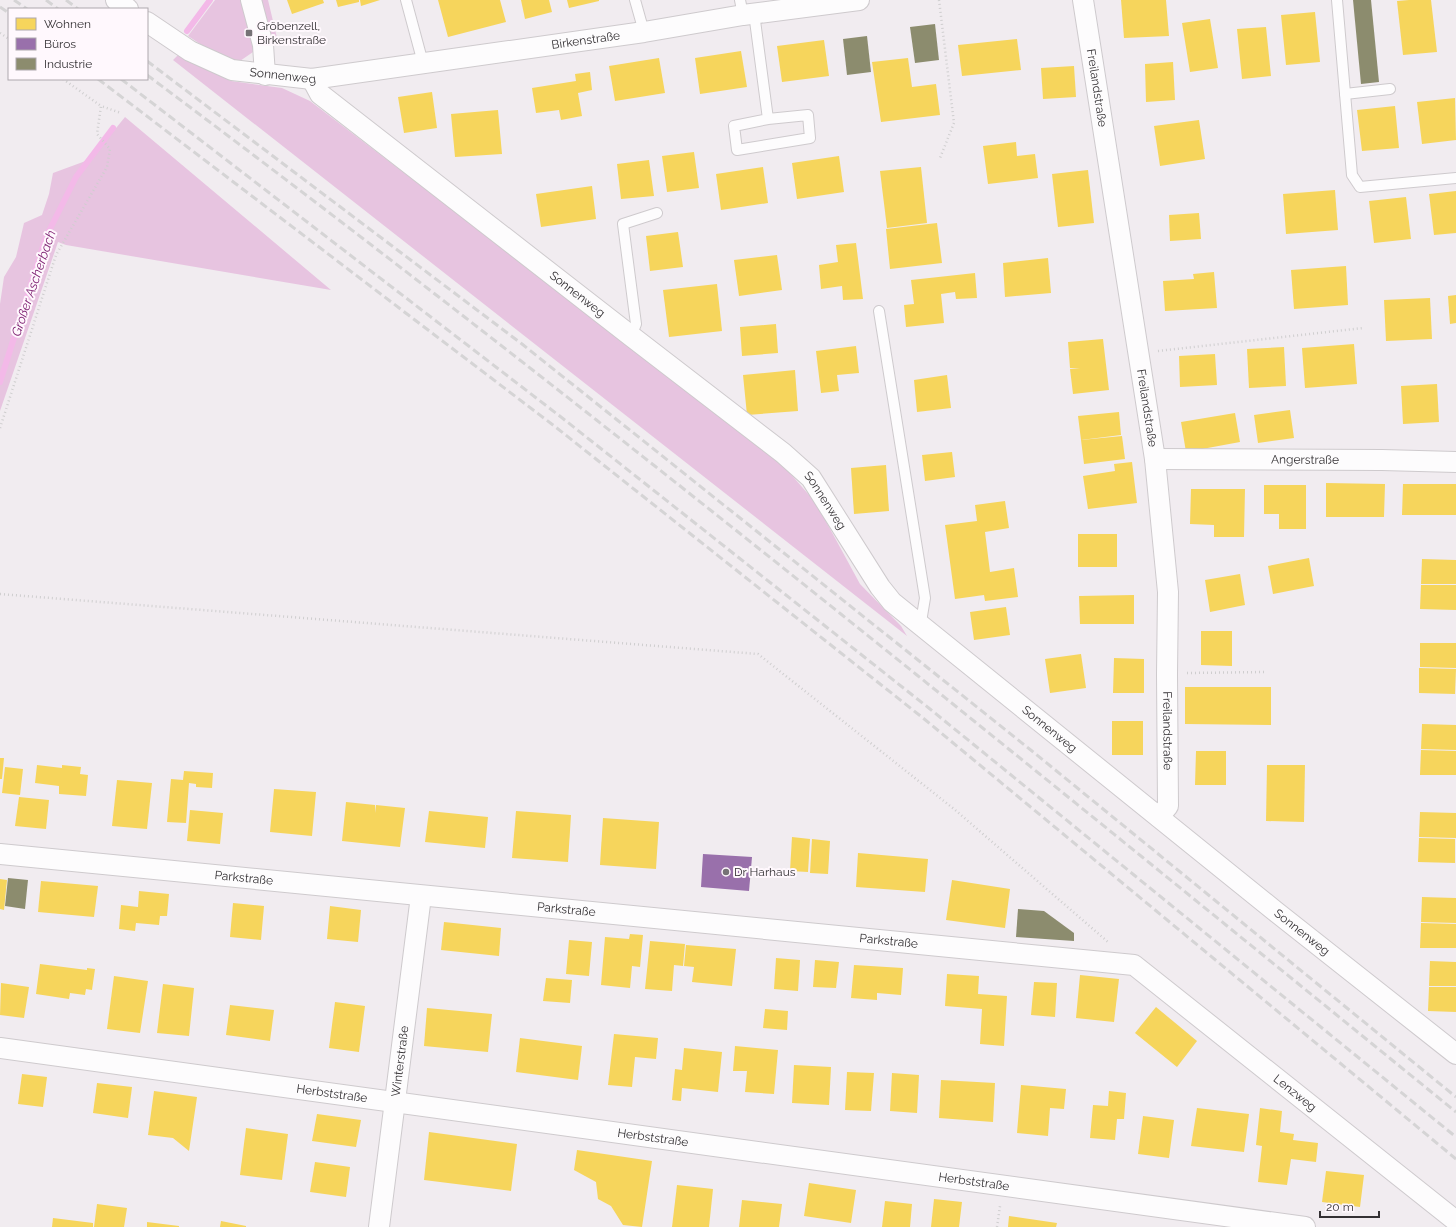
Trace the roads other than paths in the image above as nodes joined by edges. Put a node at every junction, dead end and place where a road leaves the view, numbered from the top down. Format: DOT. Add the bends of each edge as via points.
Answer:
graph roads {
  1 [pos="116,0"];
  2 [pos="251,0"];
  3 [pos="406,0"];
  4 [pos="635,0"];
  5 [pos="859,0"];
  6 [pos="1083,0"];
  7 [pos="1337,0"];
  8 [pos="127,8"];
  9 [pos="746,9"];
  10 [pos="148,23"];
  11 [pos="644,32"];
  12 [pos="423,63"];
  13 [pos="265,75"];
  14 [pos="312,79"];
  15 [pos="1390,89"];
  16 [pos="1345,94"];
  17 [pos="768,119"];
  18 [pos="1456,178"];
  19 [pos="657,213"];
  20 [pos="879,311"];
  21 [pos="631,336"];
  22 [pos="1155,459"];
  23 [pos="1456,462"];
  24 [pos="917,622"];
  25 [pos="1159,817"];
  26 [pos="0,854"];
  27 [pos="421,896"];
  28 [pos="1134,965"];
  29 [pos="0,1048"];
  30 [pos="1456,1054"];
  31 [pos="395,1101"];
  32 [pos="1456,1221"];
  33 [pos="379,1227"];
  34 [pos="1305,1227"];
  1 -- 8 [label="street"];
  2 -- 13 [label="street" via="263,45"];
  3 -- 12 [label="lane"];
  4 -- 11 [label="lane"];
  5 -- 9 [label="street, Birkenstraße"];
  6 -- 22 [label="street, Freilandstraße"];
  7 -- 16 [label="lane"];
  9 -- 11 [label="street, Birkenstraße"];
  9 -- 17 [label="lane"];
  10 -- 13 [label="street, Sonnenweg" via="190,51 232,70"];
  11 -- 12 [label="street, Birkenstraße"];
  12 -- 14 [label="street, Birkenstraße"];
  13 -- 14 [label="street, Sonnenweg"];
  14 -- 21 [label="street, Sonnenweg" via="320,94"];
  15 -- 16 [label="lane"];
  16 -- 18 [label="lane" via="1352,175 1360,187"];
  17 -- 17 [label="lane" via="808,115 810,138 738,150 734,126"];
  19 -- 21 [label="lane" via="623,224 636,324"];
  20 -- 24 [label="lane" via="925,598 922,616"];
  21 -- 24 [label="street, Sonnenweg" via="783,453 811,478 880,587 892,602"];
  22 -- 23 [label="street, Angerstraße"];
  22 -- 25 [label="street, Freilandstraße" via="1168,592 1168,806"];
  24 -- 25 [label="street, Sonnenweg"];
  25 -- 30 [label="street, Sonnenweg"];
  26 -- 27 [label="street, Parkstraße"];
  27 -- 28 [label="street, Parkstraße"];
  27 -- 31 [label="street, Winterstraße"];
  28 -- 32 [label="street, Lenzweg"];
  29 -- 31 [label="street, Herbststraße"];
  31 -- 33 [label="street, Winterstraße"];
  31 -- 34 [label="street, Herbststraße"];
}
